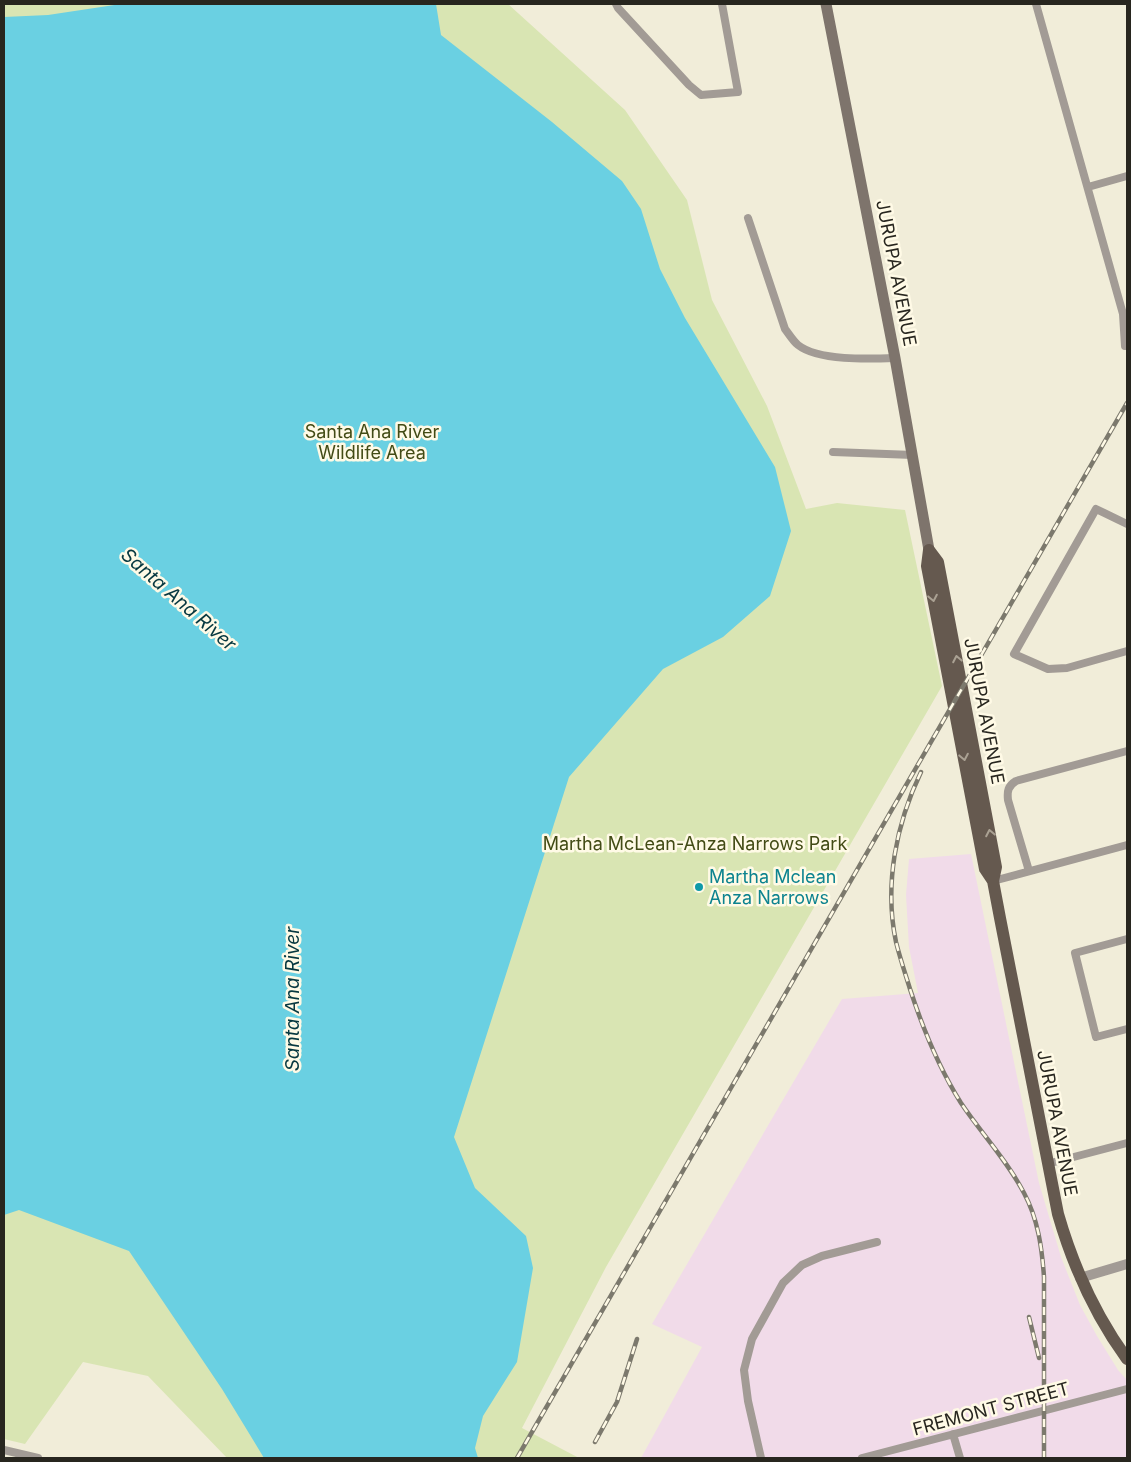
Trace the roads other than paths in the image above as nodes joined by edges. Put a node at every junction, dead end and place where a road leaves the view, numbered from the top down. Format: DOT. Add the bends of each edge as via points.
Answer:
graph roads {
  1 [pos="616,4"];
  2 [pos="722,4"];
  3 [pos="826,4"];
  4 [pos="1036,4"];
  5 [pos="1127,176"];
  6 [pos="1088,187"];
  7 [pos="748,218"];
  8 [pos="1125,346"];
  9 [pos="895,358"];
  10 [pos="833,452"];
  11 [pos="912,455"];
  12 [pos="1127,524"];
  13 [pos="929,550"];
  14 [pos="1127,651"];
  15 [pos="1127,751"];
  16 [pos="1127,845"];
  17 [pos="1029,871"];
  18 [pos="993,881"];
  19 [pos="1127,939"];
  20 [pos="1127,1028"];
  21 [pos="1127,1142"];
  22 [pos="1047,1164"];
  23 [pos="877,1242"];
  24 [pos="1127,1264"];
  25 [pos="1080,1278"];
  26 [pos="1127,1359"];
  27 [pos="1127,1389"];
  28 [pos="954,1434"];
  29 [pos="4,1450"];
  30 [pos="38,1458"];
  31 [pos="761,1458"];
  32 [pos="862,1458"];
  33 [pos="960,1458"];
  1 -- 2 [label="street" via="689,85 701,94 738,92"];
  3 -- 9 [label="main road, JURUPA AVENUE"];
  4 -- 6 [label="street"];
  5 -- 6 [label="street"];
  6 -- 8 [label="street" via="1123,314"];
  7 -- 9 [label="street" via="785,329 797,344 811,353 859,359"];
  9 -- 11 [label="main road, JURUPA AVENUE"];
  10 -- 11 [label="street"];
  11 -- 13 [label="main road, JURUPA AVENUE"];
  12 -- 14 [label="street" via="1096,509 1014,654 1048,669 1067,668"];
  13 -- 18 [label="main road, JURUPA AVENUE" via="938,562 996,867"];
  15 -- 17 [label="street" via="1012,783 1008,800"];
  16 -- 17 [label="street"];
  17 -- 18 [label="street"];
  18 -- 22 [label="main road, JURUPA AVENUE"];
  19 -- 20 [label="street" via="1075,953 1096,1036"];
  21 -- 22 [label="street"];
  22 -- 25 [label="main road, JURUPA AVENUE" via="1067,1246"];
  23 -- 31 [label="street" via="822,1256 802,1265 783,1283 752,1339 744,1370"];
  24 -- 25 [label="street"];
  25 -- 26 [label="main road, JURUPA AVENUE" via="1095,1310"];
  27 -- 28 [label="street, FREMONT STREET"];
  28 -- 32 [label="street, FREMONT STREET"];
  28 -- 33 [label="street"];
  29 -- 30 [label="street"];
}
